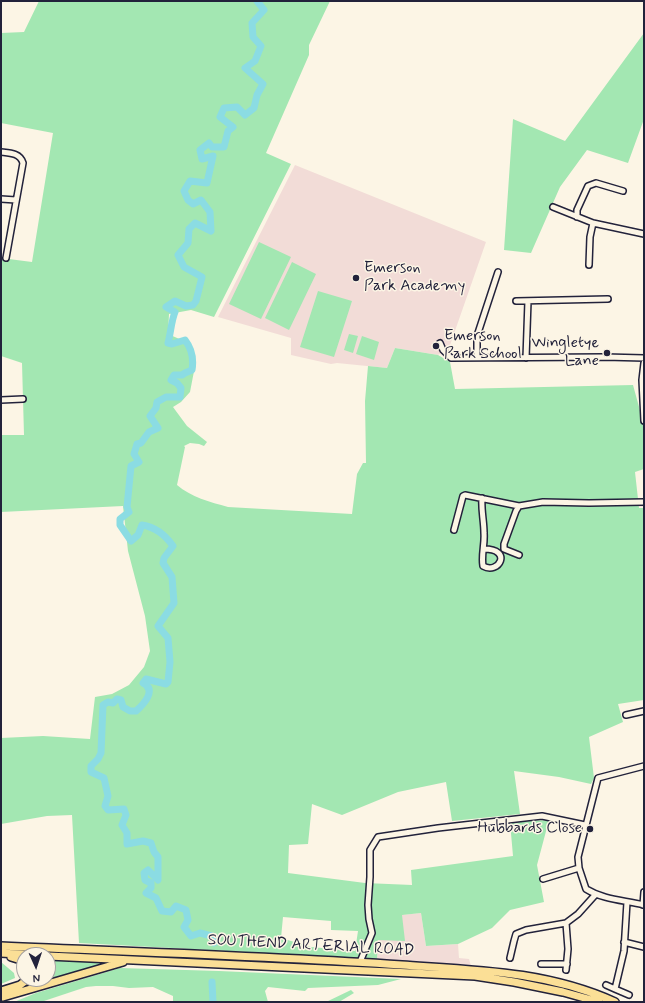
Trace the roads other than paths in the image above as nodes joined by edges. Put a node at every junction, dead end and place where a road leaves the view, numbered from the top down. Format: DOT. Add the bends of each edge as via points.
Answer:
graph roads {
  1 [pos="1,152"];
  2 [pos="623,191"];
  3 [pos="1,199"];
  4 [pos="16,200"];
  5 [pos="553,207"];
  6 [pos="577,217"];
  7 [pos="593,223"];
  8 [pos="644,234"];
  9 [pos="6,258"];
  10 [pos="589,265"];
  11 [pos="498,272"];
  12 [pos="608,299"];
  13 [pos="516,301"];
  14 [pos="528,301"];
  15 [pos="440,343"];
  16 [pos="477,358"];
  17 [pos="526,358"];
  18 [pos="644,358"];
  19 [pos="644,363"];
  20 [pos="23,399"];
  21 [pos="1,400"];
  22 [pos="644,421"];
  23 [pos="482,498"];
  24 [pos="644,502"];
  25 [pos="519,506"];
  26 [pos="454,530"];
  27 [pos="484,549"];
  28 [pos="519,555"];
  29 [pos="644,711"];
  30 [pos="626,715"];
  31 [pos="644,766"];
  32 [pos="585,825"];
  33 [pos="579,868"];
  34 [pos="543,879"];
  35 [pos="644,892"];
  36 [pos="596,894"];
  37 [pos="627,902"];
  38 [pos="644,905"];
  39 [pos="566,923"];
  40 [pos="624,942"];
  41 [pos="1,945"];
  42 [pos="644,947"];
  43 [pos="1,955"];
  44 [pos="16,955"];
  45 [pos="56,956"];
  46 [pos="16,958"];
  47 [pos="510,958"];
  48 [pos="141,960"];
  49 [pos="360,962"];
  50 [pos="541,964"];
  51 [pos="606,985"];
  52 [pos="16,987"];
  53 [pos="615,989"];
  54 [pos="629,995"];
  55 [pos="2,997"];
  56 [pos="599,1002"];
  57 [pos="615,1002"];
  1 -- 4 [label="street" via="17,155 22,160"];
  2 -- 6 [label="street" via="596,183 588,186 577,210"];
  3 -- 4 [label="street"];
  4 -- 9 [label="street"];
  5 -- 6 [label="street"];
  6 -- 7 [label="street"];
  7 -- 8 [label="street"];
  7 -- 10 [label="street"];
  11 -- 16 [label="street" via="477,336"];
  12 -- 14 [label="street"];
  13 -- 14 [label="street"];
  14 -- 17 [label="street"];
  15 -- 16 [label="street" via="451,358"];
  16 -- 17 [label="street"];
  17 -- 18 [label="street"];
  19 -- 22 [label="street"];
  20 -- 21 [label="street"];
  23 -- 25 [label="street"];
  23 -- 26 [label="street" via="463,496"];
  23 -- 27 [label="street"];
  24 -- 25 [label="street" via="543,502"];
  25 -- 28 [label="street" via="504,544 504,549"];
  27 -- 27 [label="street" via="483,566 488,568 499,565 501,559 498,552"];
  29 -- 30 [label="street"];
  31 -- 32 [label="street" via="598,778"];
  32 -- 33 [label="street" via="578,853"];
  32 -- 49 [label="street" via="542,816 378,837 370,850 368,905 372,933"];
  33 -- 34 [label="street"];
  33 -- 36 [label="street" via="586,888"];
  35 -- 38 [label="street"];
  36 -- 37 [label="street"];
  36 -- 39 [label="street"];
  37 -- 38 [label="street"];
  37 -- 40 [label="street"];
  39 -- 47 [label="street" via="516,934"];
  39 -- 50 [label="street" via="567,967"];
  40 -- 42 [label="street"];
  40 -- 53 [label="street"];
  41 -- 49 [label="highway, SOUTHEND ARTERIAL ROAD"];
  43 -- 44 [label="highway"];
  43 -- 46 [label="highway"];
  45 -- 48 [label="highway, SOUTHEND ARTERIAL ROAD"];
  48 -- 55 [label="highway" via="109,966"];
  48 -- 56 [label="highway, SOUTHEND ARTERIAL ROAD" via="475,976 563,992"];
  49 -- 57 [label="highway, SOUTHEND ARTERIAL ROAD" via="479,969 518,974 557,982"];
  51 -- 53 [label="street"];
  52 -- 55 [label="highway"];
  53 -- 54 [label="street"];
}
